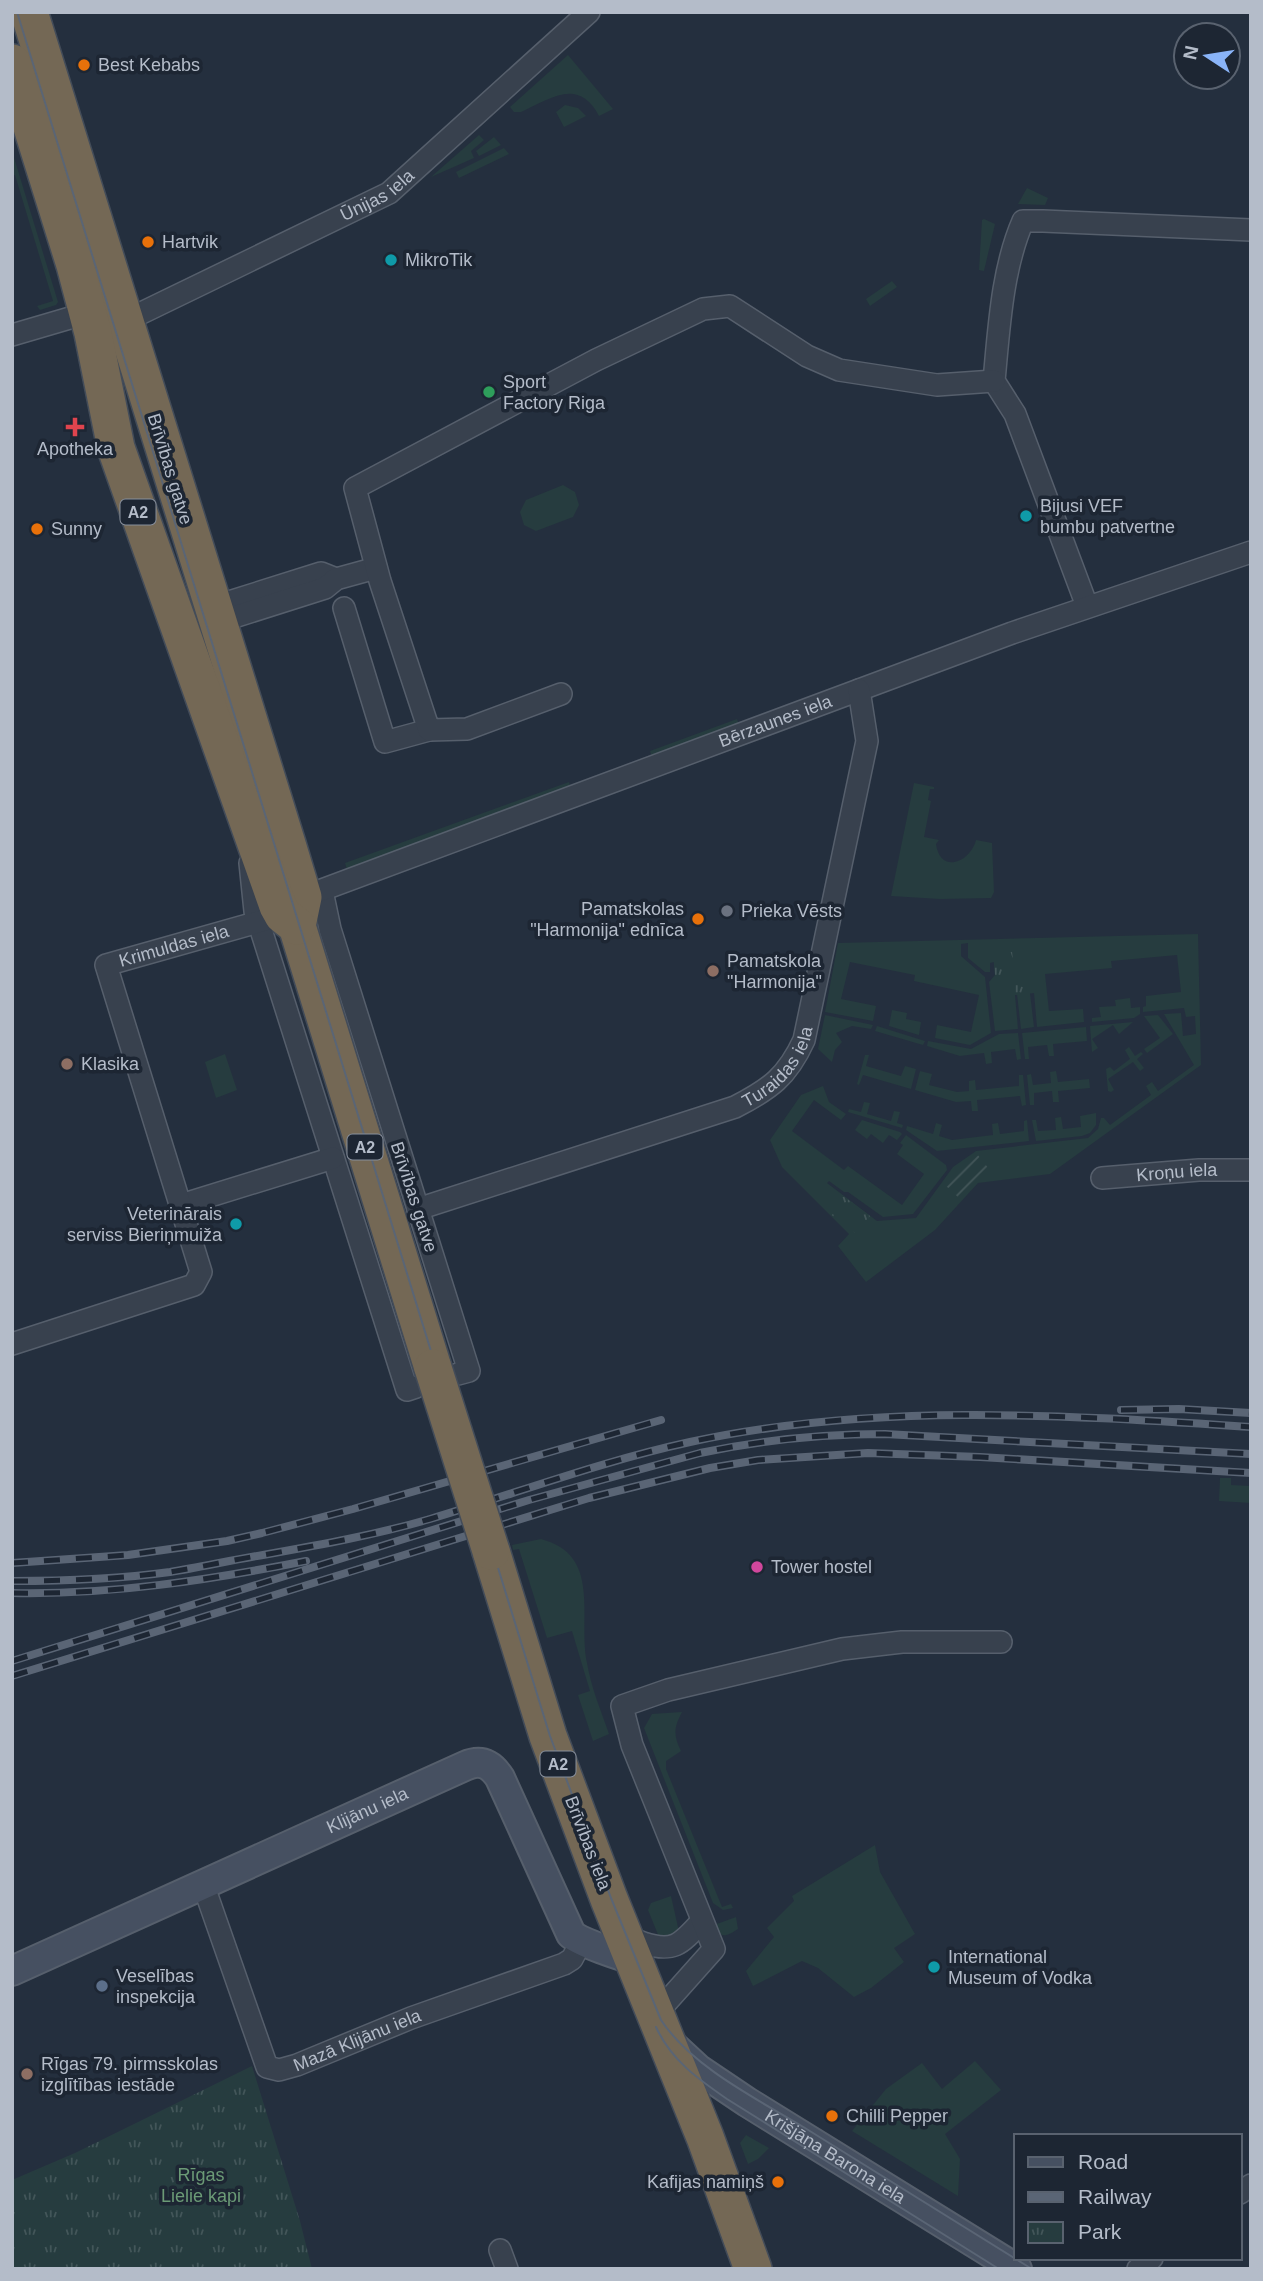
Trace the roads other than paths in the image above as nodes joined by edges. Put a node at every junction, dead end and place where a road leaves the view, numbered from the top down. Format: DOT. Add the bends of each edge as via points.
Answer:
graph roads {
  1 [pos="29,12"];
  2 [pos="589,12"];
  3 [pos="12,63"];
  4 [pos="1251,230"];
  5 [pos="88,313"];
  6 [pos="124,321"];
  7 [pos="12,335"];
  8 [pos="994,381"];
  9 [pos="1251,552"];
  10 [pos="376,568"];
  11 [pos="1087,606"];
  12 [pos="344,608"];
  13 [pos="216,614"];
  14 [pos="859,690"];
  15 [pos="561,694"];
  16 [pos="429,730"];
  17 [pos="293,910"];
  18 [pos="333,1158"];
  19 [pos="1251,1170"];
  20 [pos="1102,1178"];
  21 [pos="181,1205"];
  22 [pos="418,1209"];
  23 [pos="12,1344"];
  24 [pos="436,1376"];
  25 [pos="1001,1642"];
  26 [pos="203,1884"];
  27 [pos="701,1922"];
  28 [pos="581,1942"];
  29 [pos="629,1946"];
  30 [pos="12,1971"];
  31 [pos="659,2024"];
  32 [pos="753,2269"];
  33 [pos="1017,2269"];
  1 -- 6 [label="highway, Brīvības gatve / A2"];
  2 -- 6 [label="street, Ūnijas iela" via="389,194"];
  3 -- 5 [label="highway, Brīvības gatve / A2"];
  4 -- 8 [label="street" via="1023,221 1007,281"];
  5 -- 7 [label="street"];
  5 -- 17 [label="highway, Brīvības gatve / A2" via="116,448 239,795"];
  6 -- 13 [label="highway, Brīvības gatve / A2"];
  8 -- 10 [label="street" via="937,385 839,370 807,356 730,306 703,309 596,360 355,488"];
  8 -- 11 [label="street" via="1016,414"];
  9 -- 11 [label="street, Bērzaunes iela"];
  10 -- 13 [label="street" via="336,579 325,588"];
  10 -- 16 [label="street"];
  11 -- 14 [label="street, Bērzaunes iela"];
  12 -- 16 [label="street" via="385,742"];
  13 -- 17 [label="highway, Brīvības gatve / A2"];
  14 -- 17 [label="street, Bērzaunes iela"];
  14 -- 22 [label="street, Turaidas iela" via="867,741 804,1040 783,1076 768,1090 735,1107"];
  15 -- 16 [label="street" via="467,729"];
  17 -- 18 [label="street, Brīvības gatve"];
  17 -- 21 [label="street, Krimuldas iela" via="106,965"];
  17 -- 22 [label="street, Brīvības gatve" via="330,929"];
  17 -- 24 [label="highway, Brīvības gatve / A2"];
  18 -- 21 [label="street"];
  18 -- 24 [label="street, Brīvības gatve" via="407,1391"];
  19 -- 20 [label="street, Kroņu iela"];
  21 -- 23 [label="street" via="201,1272 194,1285"];
  22 -- 24 [label="street, Brīvības gatve" via="469,1371"];
  24 -- 29 [label="highway, Brīvības iela / A2, bridge" via="548,1737"];
  25 -- 27 [label="street" via="902,1642 842,1649 668,1690 622,1706 632,1745"];
  26 -- 28 [label="street, Klijānu iela" via="479,1762 494,1769 500,1778 564,1919"];
  26 -- 28 [label="street, Mazā Klijānu iela" via="267,2067 279,2070 564,1964"];
  26 -- 30 [label="street, Klijānu iela"];
  27 -- 29 [label="street" via="674,1947 659,1948 628,1938"];
  27 -- 31 [label="street" via="714,1949"];
  28 -- 29 [label="street"];
  29 -- 31 [label="highway, Brīvības iela / A2"];
  31 -- 32 [label="highway, Brīvības iela / A2"];
  31 -- 33 [label="street, Krišjāņa Barona iela" via="680,2054 698,2069"];
}
